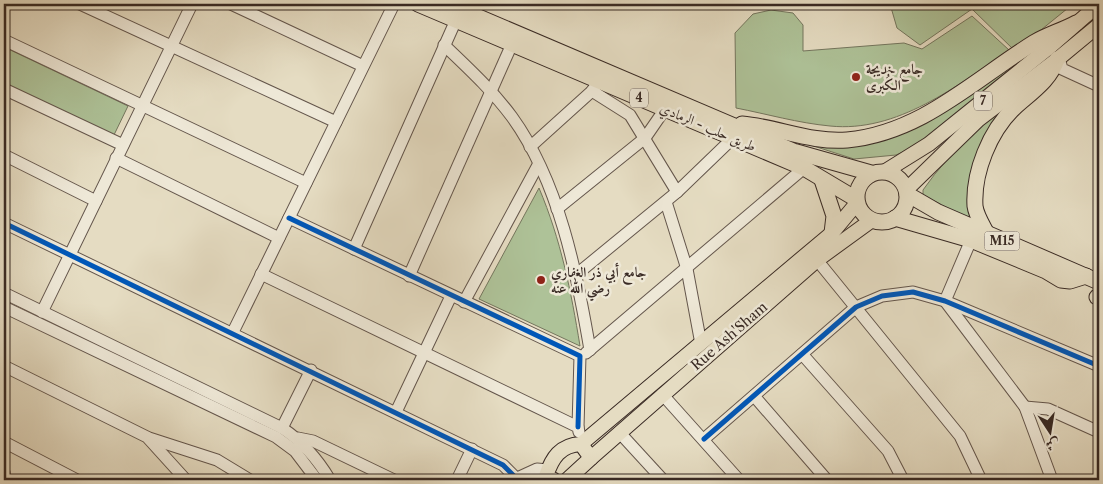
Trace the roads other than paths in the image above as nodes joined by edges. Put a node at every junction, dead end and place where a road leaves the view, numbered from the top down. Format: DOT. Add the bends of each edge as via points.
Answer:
graph roads {
  1 [pos="80,4"];
  2 [pos="192,4"];
  3 [pos="231,4"];
  4 [pos="394,4"];
  5 [pos="418,4"];
  6 [pos="448,4"];
  7 [pos="1099,4"];
  8 [pos="456,20"];
  9 [pos="1076,23"];
  10 [pos="1099,25"];
  11 [pos="4,40"];
  12 [pos="512,44"];
  13 [pos="170,45"];
  14 [pos="444,45"];
  15 [pos="1058,59"];
  16 [pos="363,66"];
  17 [pos="596,86"];
  18 [pos="1099,86"];
  19 [pos="4,89"];
  20 [pos="492,92"];
  21 [pos="142,104"];
  22 [pos="666,109"];
  23 [pos="336,122"];
  24 [pos="728,123"];
  25 [pos="645,138"];
  26 [pos="733,138"];
  27 [pos="123,145"];
  28 [pos="530,148"];
  29 [pos="4,155"];
  30 [pos="116,158"];
  31 [pos="538,165"];
  32 [pos="804,168"];
  33 [pos="878,172"];
  34 [pos="822,180"];
  35 [pos="306,183"];
  36 [pos="677,192"];
  37 [pos="907,192"];
  38 [pos="96,201"];
  39 [pos="856,201"];
  40 [pos="666,202"];
  41 [pos="557,209"];
  42 [pos="289,218"];
  43 [pos="895,218"];
  44 [pos="872,220"];
  45 [pos="4,223"];
  46 [pos="832,233"];
  47 [pos="987,234"];
  48 [pos="279,238"];
  49 [pos="971,240"];
  50 [pos="354,249"];
  51 [pos="70,255"];
  52 [pos="817,260"];
  53 [pos="687,269"];
  54 [pos="261,274"];
  55 [pos="577,274"];
  56 [pos="409,276"];
  57 [pos="1096,288"];
  58 [pos="4,293"];
  59 [pos="452,296"];
  60 [pos="945,300"];
  61 [pos="464,302"];
  62 [pos="856,307"];
  63 [pos="4,308"];
  64 [pos="42,312"];
  65 [pos="233,332"];
  66 [pos="701,344"];
  67 [pos="426,353"];
  68 [pos="585,353"];
  69 [pos="802,354"];
  70 [pos="4,366"];
  71 [pos="1099,366"];
  72 [pos="311,370"];
  73 [pos="662,394"];
  74 [pos="754,396"];
  75 [pos="1026,407"];
  76 [pos="396,412"];
  77 [pos="578,427"];
  78 [pos="282,428"];
  79 [pos="619,432"];
  80 [pos="1099,433"];
  81 [pos="147,437"];
  82 [pos="298,438"];
  83 [pos="704,439"];
  84 [pos="4,442"];
  85 [pos="581,444"];
  86 [pos="472,450"];
  87 [pos="591,458"];
  88 [pos="4,472"];
  89 [pos="548,477"];
  90 [pos="514,479"];
  91 [pos="570,479"];
  92 [pos="5,480"];
  93 [pos="78,480"];
  94 [pos="186,480"];
  95 [pos="250,480"];
  96 [pos="317,480"];
  97 [pos="330,480"];
  98 [pos="394,480"];
  99 [pos="457,480"];
  100 [pos="663,480"];
  101 [pos="739,480"];
  102 [pos="827,480"];
  103 [pos="903,480"];
  104 [pos="981,480"];
  105 [pos="1052,480"];
  1 -- 13 [label="street"];
  2 -- 13 [label="street"];
  3 -- 16 [label="street"];
  4 -- 16 [label="street"];
  5 -- 8 [label="highway, طريق حلب - الرمادي / 4"];
  6 -- 24 [label="highway, طريق حلب - الرمادي / 4"];
  7 -- 9 [label="main road, 7"];
  8 -- 12 [label="highway, طريق حلب - الرمادي / 4"];
  8 -- 14 [label="street"];
  9 -- 24 [label="highway" via="1036,42 946,104 883,133 847,140"];
  9 -- 33 [label="main road, 7" via="929,144"];
  10 -- 15 [label="main road, 7"];
  11 -- 21 [label="street"];
  12 -- 17 [label="highway, طريق حلب - الرمادي / 4"];
  12 -- 20 [label="street"];
  13 -- 21 [label="street"];
  13 -- 23 [label="street"];
  14 -- 20 [label="street"];
  14 -- 50 [label="street"];
  15 -- 18 [label="street" via="1062,69"];
  15 -- 37 [label="main road, 7" via="978,120"];
  15 -- 47 [label="highway" via="1043,82 1012,110 992,139 980,165 975,208"];
  16 -- 23 [label="street"];
  17 -- 22 [label="highway, طريق حلب - الرمادي / 4"];
  17 -- 25 [label="street" via="630,115"];
  17 -- 28 [label="street"];
  19 -- 27 [label="street"];
  20 -- 28 [label="street"];
  20 -- 56 [label="street"];
  21 -- 27 [label="street"];
  21 -- 35 [label="street"];
  22 -- 25 [label="street"];
  22 -- 26 [label="highway, طريق حلب - الرمادي / 4"];
  23 -- 35 [label="street"];
  24 -- 33 [label="highway, طريق حلب - الرمادي / 4" via="794,151"];
  25 -- 36 [label="street"];
  25 -- 41 [label="street"];
  26 -- 32 [label="highway, طريق حلب - الرمادي / 4"];
  26 -- 36 [label="street"];
  27 -- 30 [label="street"];
  28 -- 31 [label="street"];
  29 -- 38 [label="street"];
  30 -- 38 [label="street"];
  30 -- 48 [label="street"];
  31 -- 41 [label="street"];
  31 -- 61 [label="street"];
  32 -- 34 [label="highway, طريق حلب - الرمادي / 4"];
  32 -- 53 [label="street"];
  33 -- 37 [label="highway, 4" via="898,177"];
  33 -- 39 [label="highway" via="860,184"];
  34 -- 39 [label="highway, طريق حلب - الرمادي / 4"];
  34 -- 46 [label="highway" via="834,216"];
  35 -- 42 [label="street"];
  36 -- 40 [label="street"];
  37 -- 43 [label="highway" via="902,212"];
  37 -- 47 [label="highway, M15" via="938,212"];
  38 -- 51 [label="street"];
  39 -- 44 [label="highway, 4" via="860,210"];
  39 -- 46 [label="main road, Rue Ash'Sham"];
  40 -- 53 [label="street"];
  40 -- 55 [label="street"];
  41 -- 55 [label="street"];
  42 -- 48 [label="street"];
  42 -- 50 [label="street"];
  43 -- 44 [label="highway" via="880,222"];
  43 -- 49 [label="highway, M15"];
  44 -- 52 [label="main road, Rue Ash'Sham"];
  45 -- 51 [label="street"];
  46 -- 66 [label="main road, Rue Ash'Sham"];
  47 -- 57 [label="highway, M15"];
  48 -- 54 [label="street"];
  49 -- 57 [label="highway, M15" via="1061,280"];
  49 -- 60 [label="street"];
  50 -- 56 [label="street"];
  51 -- 64 [label="street"];
  51 -- 65 [label="street"];
  52 -- 62 [label="street"];
  52 -- 73 [label="main road, Rue Ash'Sham"];
  53 -- 66 [label="street"];
  53 -- 68 [label="street"];
  54 -- 65 [label="street"];
  54 -- 67 [label="street"];
  55 -- 68 [label="street"];
  56 -- 59 [label="street"];
  58 -- 64 [label="street"];
  59 -- 61 [label="street"];
  59 -- 67 [label="street"];
  60 -- 62 [label="street" via="913,292 882,296"];
  60 -- 71 [label="street"];
  60 -- 75 [label="street"];
  61 -- 68 [label="street"];
  62 -- 69 [label="street"];
  62 -- 104 [label="street" via="960,436"];
  63 -- 96 [label="street" via="276,436 295,451"];
  64 -- 78 [label="street"];
  65 -- 72 [label="street"];
  66 -- 85 [label="main road, Rue Ash'Sham"];
  67 -- 76 [label="street"];
  67 -- 77 [label="street"];
  68 -- 77 [label="street"];
  69 -- 74 [label="street"];
  69 -- 103 [label="street" via="888,451"];
  70 -- 81 [label="street"];
  72 -- 76 [label="street"];
  72 -- 78 [label="street"];
  73 -- 79 [label="main road, Rue Ash'Sham"];
  73 -- 83 [label="street"];
  74 -- 83 [label="street"];
  74 -- 102 [label="street"];
  75 -- 80 [label="street" via="1048,409"];
  75 -- 105 [label="street"];
  76 -- 86 [label="street"];
  77 -- 85 [label="street"];
  78 -- 82 [label="street"];
  79 -- 87 [label="main road, Rue Ash'Sham"];
  79 -- 100 [label="street"];
  81 -- 94 [label="street"];
  81 -- 95 [label="street" via="217,460"];
  82 -- 97 [label="street"];
  82 -- 98 [label="street"];
  83 -- 101 [label="street"];
  84 -- 93 [label="street"];
  85 -- 87 [label="main road"];
  85 -- 89 [label="main road, Rue Ash'Sham" via="566,447 556,455"];
  86 -- 90 [label="street" via="503,465"];
  86 -- 99 [label="street"];
  87 -- 91 [label="main road, Rue Ash'Sham"];
  88 -- 92 [label="street"];
  89 -- 90 [label="street" via="537,469"];
}
